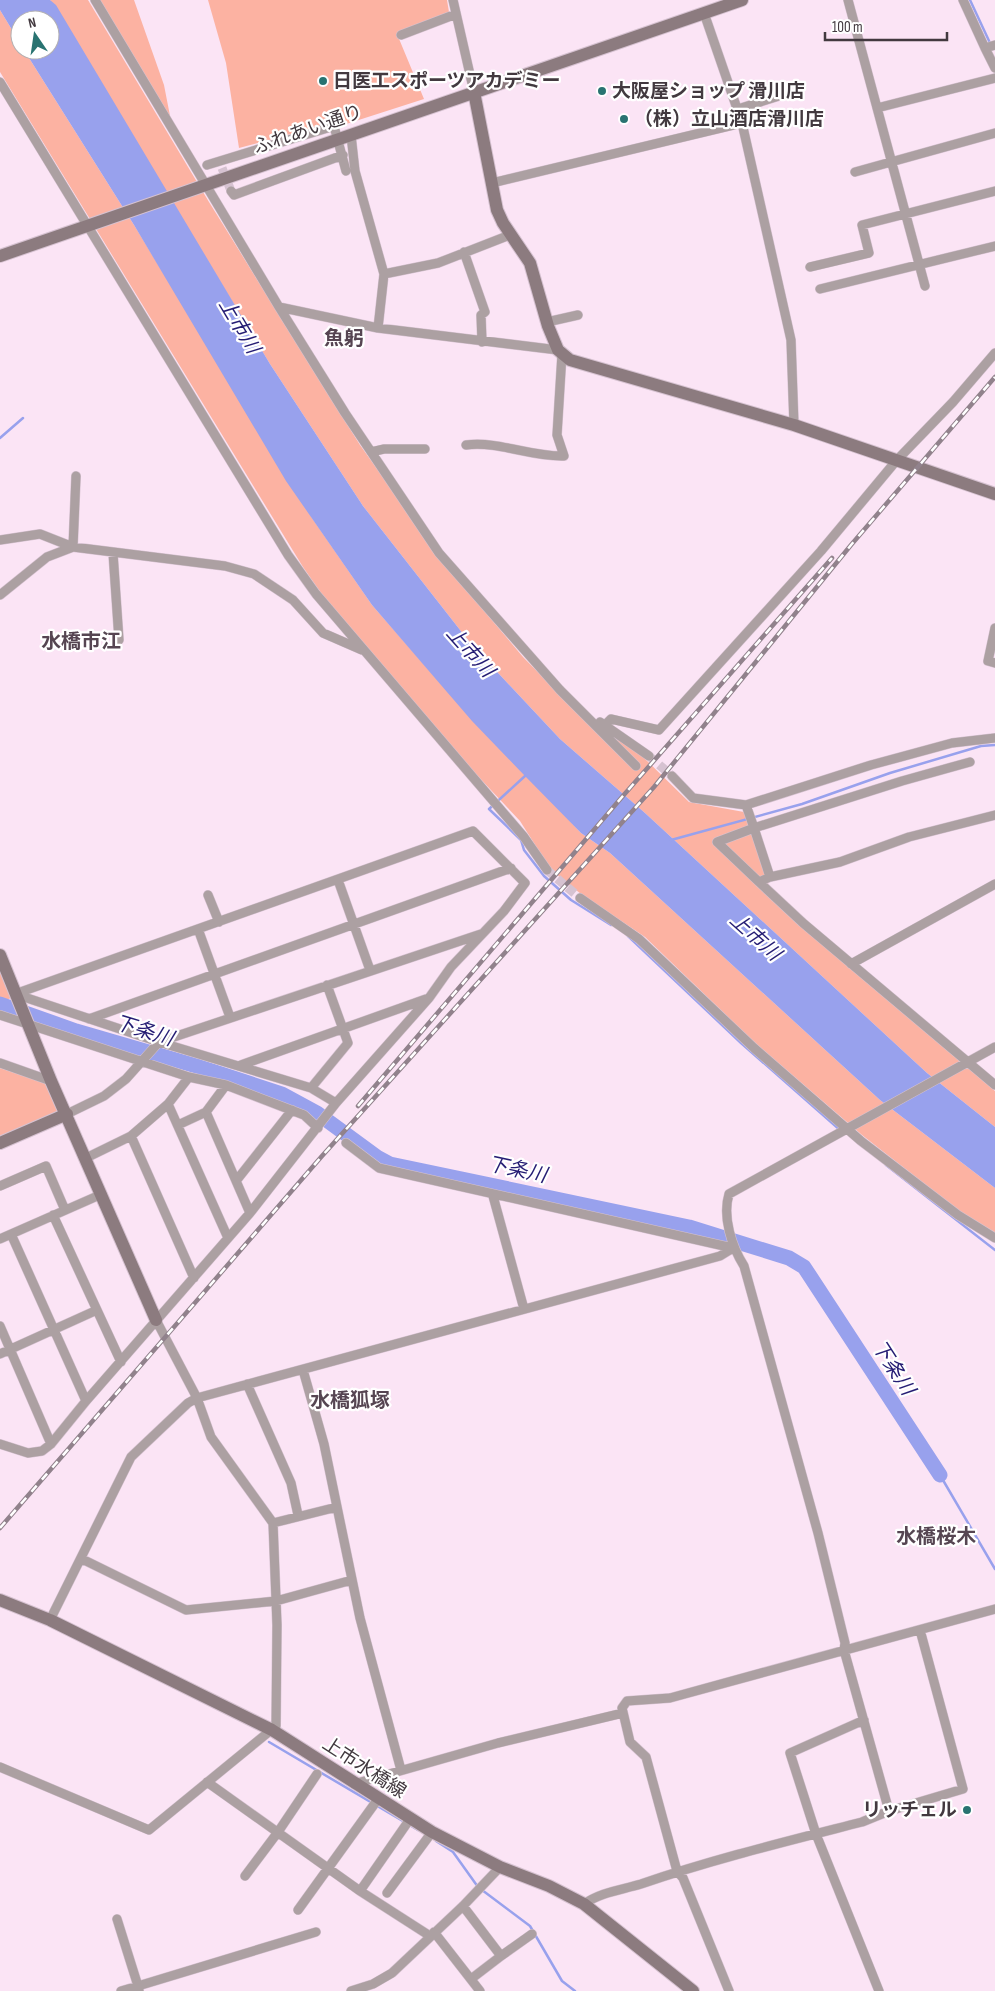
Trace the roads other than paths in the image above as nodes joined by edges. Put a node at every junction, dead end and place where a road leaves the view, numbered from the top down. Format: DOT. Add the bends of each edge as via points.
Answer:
graph roads {
  1 [pos="95,0"];
  2 [pos="453,0"];
  3 [pos="742,0"];
  4 [pos="848,0"];
  5 [pos="963,0"];
  6 [pos="704,13"];
  7 [pos="456,14"];
  8 [pos="401,35"];
  9 [pos="995,45"];
  10 [pos="985,48"];
  11 [pos="995,68"];
  12 [pos="995,78"];
  13 [pos="0,82"];
  14 [pos="474,92"];
  15 [pos="782,95"];
  16 [pos="877,108"];
  17 [pos="738,109"];
  18 [pos="742,124"];
  19 [pos="995,133"];
  20 [pos="345,137"];
  21 [pos="343,155"];
  22 [pos="890,162"];
  23 [pos="207,165"];
  24 [pos="346,171"];
  25 [pos="855,172"];
  26 [pos="492,183"];
  27 [pos="201,186"];
  28 [pos="231,191"];
  29 [pos="995,191"];
  30 [pos="906,215"];
  31 [pos="91,225"];
  32 [pos="510,235"];
  33 [pos="995,246"];
  34 [pos="464,252"];
  35 [pos="0,256"];
  36 [pos="810,266"];
  37 [pos="919,266"];
  38 [pos="384,274"];
  39 [pos="925,286"];
  40 [pos="820,289"];
  41 [pos="279,307"];
  42 [pos="578,316"];
  43 [pos="547,322"];
  44 [pos="378,328"];
  45 [pos="482,342"];
  46 [pos="560,352"];
  47 [pos="995,353"];
  48 [pos="794,425"];
  49 [pos="466,445"];
  50 [pos="425,449"];
  51 [pos="371,452"];
  52 [pos="896,461"];
  53 [pos="76,476"];
  54 [pos="995,494"];
  55 [pos="0,540"];
  56 [pos="73,547"];
  57 [pos="113,553"];
  58 [pos="0,595"];
  59 [pos="994,634"];
  60 [pos="119,640"];
  61 [pos="364,651"];
  62 [pos="995,662"];
  63 [pos="586,716"];
  64 [pos="605,725"];
  65 [pos="995,738"];
  66 [pos="649,756"];
  67 [pos="970,762"];
  68 [pos="636,766"];
  69 [pos="672,776"];
  70 [pos="746,805"];
  71 [pos="995,815"];
  72 [pos="754,828"];
  73 [pos="511,868"];
  74 [pos="547,870"];
  75 [pos="770,877"];
  76 [pos="338,880"];
  77 [pos="759,882"];
  78 [pos="995,884"];
  79 [pos="208,895"];
  80 [pos="580,898"];
  81 [pos="219,922"];
  82 [pos="353,923"];
  83 [pos="198,929"];
  84 [pos="481,934"];
  85 [pos="0,955"];
  86 [pos="851,964"];
  87 [pos="370,970"];
  88 [pos="214,974"];
  89 [pos="327,985"];
  90 [pos="16,998"];
  91 [pos="429,998"];
  92 [pos="0,1015"];
  93 [pos="230,1018"];
  94 [pos="89,1019"];
  95 [pos="26,1021"];
  96 [pos="343,1029"];
  97 [pos="157,1044"];
  98 [pos="995,1047"];
  99 [pos="142,1059"];
  100 [pos="0,1063"];
  101 [pos="965,1064"];
  102 [pos="240,1066"];
  103 [pos="189,1077"];
  104 [pos="51,1081"];
  105 [pos="226,1085"];
  106 [pos="995,1085"];
  107 [pos="311,1088"];
  108 [pos="168,1104"];
  109 [pos="334,1106"];
  110 [pos="292,1110"];
  111 [pos="206,1112"];
  112 [pos="67,1114"];
  113 [pos="178,1124"];
  114 [pos="320,1125"];
  115 [pos="847,1128"];
  116 [pos="131,1136"];
  117 [pos="0,1143"];
  118 [pos="346,1143"];
  119 [pos="86,1158"];
  120 [pos="236,1181"];
  121 [pos="0,1186"];
  122 [pos="102,1194"];
  123 [pos="493,1196"];
  124 [pos="64,1210"];
  125 [pos="250,1213"];
  126 [pos="53,1215"];
  127 [pos="11,1234"];
  128 [pos="228,1238"];
  129 [pos="995,1238"];
  130 [pos="0,1239"];
  131 [pos="733,1248"];
  132 [pos="194,1278"];
  133 [pos="524,1309"];
  134 [pos="97,1310"];
  135 [pos="156,1320"];
  136 [pos="0,1326"];
  137 [pos="54,1330"];
  138 [pos="10,1350"];
  139 [pos="0,1354"];
  140 [pos="121,1362"];
  141 [pos="303,1370"];
  142 [pos="247,1384"];
  143 [pos="197,1398"];
  144 [pos="86,1401"];
  145 [pos="0,1444"];
  146 [pos="51,1444"];
  147 [pos="337,1506"];
  148 [pos="298,1515"];
  149 [pos="273,1523"];
  150 [pos="82,1559"];
  151 [pos="352,1580"];
  152 [pos="0,1600"];
  153 [pos="276,1601"];
  154 [pos="995,1609"];
  155 [pos="50,1620"];
  156 [pos="920,1630"];
  157 [pos="844,1650"];
  158 [pos="623,1713"];
  159 [pos="864,1720"];
  160 [pos="272,1730"];
  161 [pos="0,1767"];
  162 [pos="401,1770"];
  163 [pos="317,1774"];
  164 [pos="207,1782"];
  165 [pos="354,1784"];
  166 [pos="378,1799"];
  167 [pos="888,1812"];
  168 [pos="410,1819"];
  169 [pos="278,1832"];
  170 [pos="432,1832"];
  171 [pos="816,1834"];
  172 [pos="500,1867"];
  173 [pos="330,1869"];
  174 [pos="677,1870"];
  175 [pos="245,1876"];
  176 [pos="360,1890"];
  177 [pos="387,1892"];
  178 [pos="584,1904"];
  179 [pos="463,1906"];
  180 [pos="298,1910"];
  181 [pos="117,1919"];
  182 [pos="316,1932"];
  183 [pos="432,1934"];
  184 [pos="532,1934"];
  185 [pos="501,1956"];
  186 [pos="471,1979"];
  187 [pos="139,1988"];
  188 [pos="121,1991"];
  189 [pos="351,1991"];
  190 [pos="480,1991"];
  191 [pos="693,1991"];
  192 [pos="729,1991"];
  193 [pos="879,1991"];
  1 -- 27 [label="street"];
  2 -- 7 [label="street"];
  3 -- 6 [label="street, ふれあい通り"];
  4 -- 16 [label="street"];
  5 -- 10 [label="street"];
  6 -- 14 [label="street, ふれあい通り"];
  6 -- 17 [label="street"];
  7 -- 8 [label="street"];
  7 -- 14 [label="street"];
  9 -- 10 [label="street"];
  10 -- 11 [label="street"];
  12 -- 16 [label="street"];
  13 -- 31 [label="street"];
  14 -- 20 [label="street, ふれあい通り"];
  14 -- 26 [label="street"];
  15 -- 17 [label="street"];
  16 -- 22 [label="street"];
  17 -- 18 [label="street"];
  18 -- 26 [label="street"];
  18 -- 48 [label="street" via="791,340"];
  19 -- 22 [label="street"];
  20 -- 21 [label="street"];
  20 -- 23 [label="street" via="334,126 220,165"];
  20 -- 27 [label="street, ふれあい通り"];
  20 -- 38 [label="street"];
  21 -- 24 [label="street"];
  21 -- 28 [label="street" via="234,195"];
  22 -- 25 [label="street"];
  22 -- 30 [label="street"];
  26 -- 32 [label="street" via="497,210"];
  27 -- 31 [label="street, ふれあい通り"];
  27 -- 41 [label="street"];
  29 -- 30 [label="street"];
  30 -- 36 [label="street" via="862,225 868,253"];
  30 -- 37 [label="street"];
  31 -- 35 [label="street, ふれあい通り"];
  31 -- 61 [label="street" via="288,555"];
  32 -- 34 [label="street"];
  32 -- 43 [label="street" via="530,263"];
  33 -- 37 [label="street"];
  34 -- 38 [label="street" via="438,263"];
  34 -- 45 [label="street" via="485,312 480,315"];
  37 -- 39 [label="street"];
  37 -- 40 [label="street"];
  38 -- 44 [label="street"];
  41 -- 44 [label="street"];
  41 -- 51 [label="street"];
  42 -- 43 [label="street"];
  43 -- 46 [label="street"];
  44 -- 45 [label="street"];
  45 -- 46 [label="street"];
  46 -- 48 [label="street" via="570,360"];
  46 -- 49 [label="street" via="557,435 564,456 485,443"];
  47 -- 52 [label="street"];
  48 -- 52 [label="street"];
  50 -- 51 [label="street"];
  51 -- 63 [label="street" via="439,553"];
  52 -- 54 [label="street" via="919,466"];
  52 -- 64 [label="street" via="821,552 659,730 611,719"];
  53 -- 56 [label="street"];
  55 -- 56 [label="street" via="40,534"];
  56 -- 57 [label="street"];
  56 -- 58 [label="street" via="47,557"];
  57 -- 60 [label="street"];
  57 -- 61 [label="street" via="225,566 254,574 293,600 323,633"];
  59 -- 62 [label="street" via="988,661"];
  61 -- 74 [label="street" via="524,837"];
  63 -- 64 [label="street"];
  63 -- 68 [label="street"];
  64 -- 66 [label="street"];
  65 -- 70 [label="street" via="933,748"];
  67 -- 72 [label="street"];
  69 -- 70 [label="street" via="693,798"];
  70 -- 72 [label="street"];
  71 -- 75 [label="street" via="909,838 840,862"];
  72 -- 75 [label="street"];
  72 -- 77 [label="street" via="717,842"];
  73 -- 76 [label="street" via="473,831"];
  73 -- 82 [label="street"];
  73 -- 84 [label="street" via="524,883 504,911"];
  75 -- 77 [label="street"];
  76 -- 81 [label="street"];
  76 -- 82 [label="street"];
  77 -- 86 [label="street"];
  78 -- 86 [label="street"];
  79 -- 81 [label="street"];
  80 -- 115 [label="street" via="639,939 754,1048"];
  81 -- 83 [label="street"];
  82 -- 87 [label="street"];
  82 -- 88 [label="street"];
  83 -- 88 [label="street"];
  83 -- 90 [label="street"];
  84 -- 87 [label="street"];
  84 -- 91 [label="street"];
  85 -- 90 [label="street"];
  86 -- 101 [label="street"];
  87 -- 89 [label="street"];
  88 -- 93 [label="street"];
  88 -- 94 [label="street"];
  89 -- 93 [label="street"];
  89 -- 96 [label="street"];
  90 -- 94 [label="street"];
  90 -- 95 [label="street"];
  91 -- 96 [label="street"];
  91 -- 109 [label="street"];
  92 -- 95 [label="street"];
  93 -- 97 [label="street"];
  94 -- 97 [label="street"];
  95 -- 99 [label="street"];
  95 -- 104 [label="street"];
  96 -- 102 [label="street"];
  96 -- 107 [label="street" via="348,1043"];
  97 -- 99 [label="street"];
  97 -- 102 [label="street"];
  98 -- 101 [label="street"];
  99 -- 103 [label="street"];
  99 -- 112 [label="street" via="126,1079 104,1096"];
  100 -- 104 [label="street"];
  101 -- 106 [label="street"];
  101 -- 115 [label="street"];
  102 -- 107 [label="street"];
  103 -- 105 [label="street"];
  103 -- 108 [label="street"];
  104 -- 112 [label="street"];
  105 -- 110 [label="street"];
  105 -- 111 [label="street"];
  107 -- 109 [label="street"];
  108 -- 113 [label="street"];
  108 -- 116 [label="street"];
  109 -- 114 [label="street"];
  110 -- 114 [label="street"];
  110 -- 120 [label="street"];
  111 -- 113 [label="street"];
  111 -- 120 [label="street"];
  112 -- 117 [label="street"];
  112 -- 119 [label="street"];
  113 -- 128 [label="street"];
  114 -- 125 [label="street"];
  115 -- 129 [label="street" via="958,1215"];
  115 -- 131 [label="street" via="729,1194 726,1203"];
  116 -- 119 [label="street"];
  116 -- 132 [label="street"];
  118 -- 123 [label="street" via="379,1168"];
  119 -- 122 [label="street"];
  120 -- 125 [label="street"];
  121 -- 124 [label="street" via="46,1166"];
  122 -- 124 [label="street"];
  122 -- 135 [label="street"];
  123 -- 131 [label="street"];
  123 -- 133 [label="street"];
  124 -- 126 [label="street"];
  125 -- 128 [label="street"];
  126 -- 127 [label="street"];
  126 -- 134 [label="street"];
  127 -- 130 [label="street"];
  127 -- 137 [label="street"];
  128 -- 132 [label="street"];
  131 -- 133 [label="street" via="720,1256"];
  131 -- 157 [label="street" via="744,1266 815,1524 845,1642"];
  132 -- 135 [label="street"];
  133 -- 141 [label="street"];
  134 -- 137 [label="street"];
  134 -- 140 [label="street"];
  135 -- 140 [label="street"];
  135 -- 143 [label="street"];
  136 -- 138 [label="street"];
  137 -- 138 [label="street"];
  137 -- 144 [label="street"];
  138 -- 139 [label="street"];
  138 -- 146 [label="street"];
  140 -- 144 [label="street"];
  141 -- 142 [label="street"];
  141 -- 147 [label="street"];
  142 -- 143 [label="street"];
  142 -- 148 [label="street" via="291,1483"];
  143 -- 149 [label="street" via="211,1437"];
  143 -- 150 [label="street" via="131,1457"];
  144 -- 146 [label="street"];
  145 -- 146 [label="street" via="28,1452 42,1451"];
  147 -- 148 [label="street"];
  147 -- 151 [label="street"];
  148 -- 149 [label="street"];
  149 -- 153 [label="street"];
  150 -- 153 [label="street" via="186,1610"];
  150 -- 155 [label="street"];
  151 -- 153 [label="street"];
  151 -- 162 [label="street"];
  152 -- 155 [label="street, 上市水橋線"];
  153 -- 160 [label="street" via="278,1691 276,1726"];
  154 -- 156 [label="street"];
  155 -- 160 [label="street, 上市水橋線"];
  156 -- 157 [label="street"];
  156 -- 167 [label="street" via="963,1789"];
  157 -- 158 [label="street" via="670,1698 627,1701 622,1708"];
  157 -- 159 [label="street"];
  158 -- 162 [label="street"];
  158 -- 174 [label="street" via="630,1742 646,1756"];
  159 -- 167 [label="street"];
  159 -- 171 [label="street" via="790,1753"];
  160 -- 164 [label="street"];
  160 -- 165 [label="street, 上市水橋線"];
  161 -- 164 [label="street" via="148,1830"];
  162 -- 165 [label="street"];
  163 -- 169 [label="street"];
  164 -- 169 [label="street"];
  165 -- 166 [label="street, 上市水橋線"];
  166 -- 168 [label="street, 上市水橋線"];
  166 -- 173 [label="street"];
  167 -- 171 [label="street"];
  168 -- 170 [label="street, 上市水橋線"];
  168 -- 176 [label="street"];
  169 -- 173 [label="street"];
  169 -- 175 [label="street"];
  170 -- 172 [label="street, 上市水橋線"];
  170 -- 177 [label="street"];
  171 -- 174 [label="street"];
  171 -- 193 [label="street"];
  172 -- 178 [label="street, 上市水橋線"];
  172 -- 179 [label="street"];
  173 -- 176 [label="street"];
  173 -- 180 [label="street"];
  174 -- 178 [label="street" via="595,1896"];
  174 -- 192 [label="street"];
  176 -- 183 [label="street"];
  178 -- 191 [label="street, 上市水橋線"];
  179 -- 183 [label="street"];
  179 -- 185 [label="street"];
  181 -- 187 [label="street"];
  182 -- 187 [label="street"];
  183 -- 186 [label="street"];
  183 -- 189 [label="street" via="392,1973"];
  184 -- 185 [label="street"];
  185 -- 186 [label="street"];
  186 -- 190 [label="street"];
  187 -- 188 [label="street"];
}
